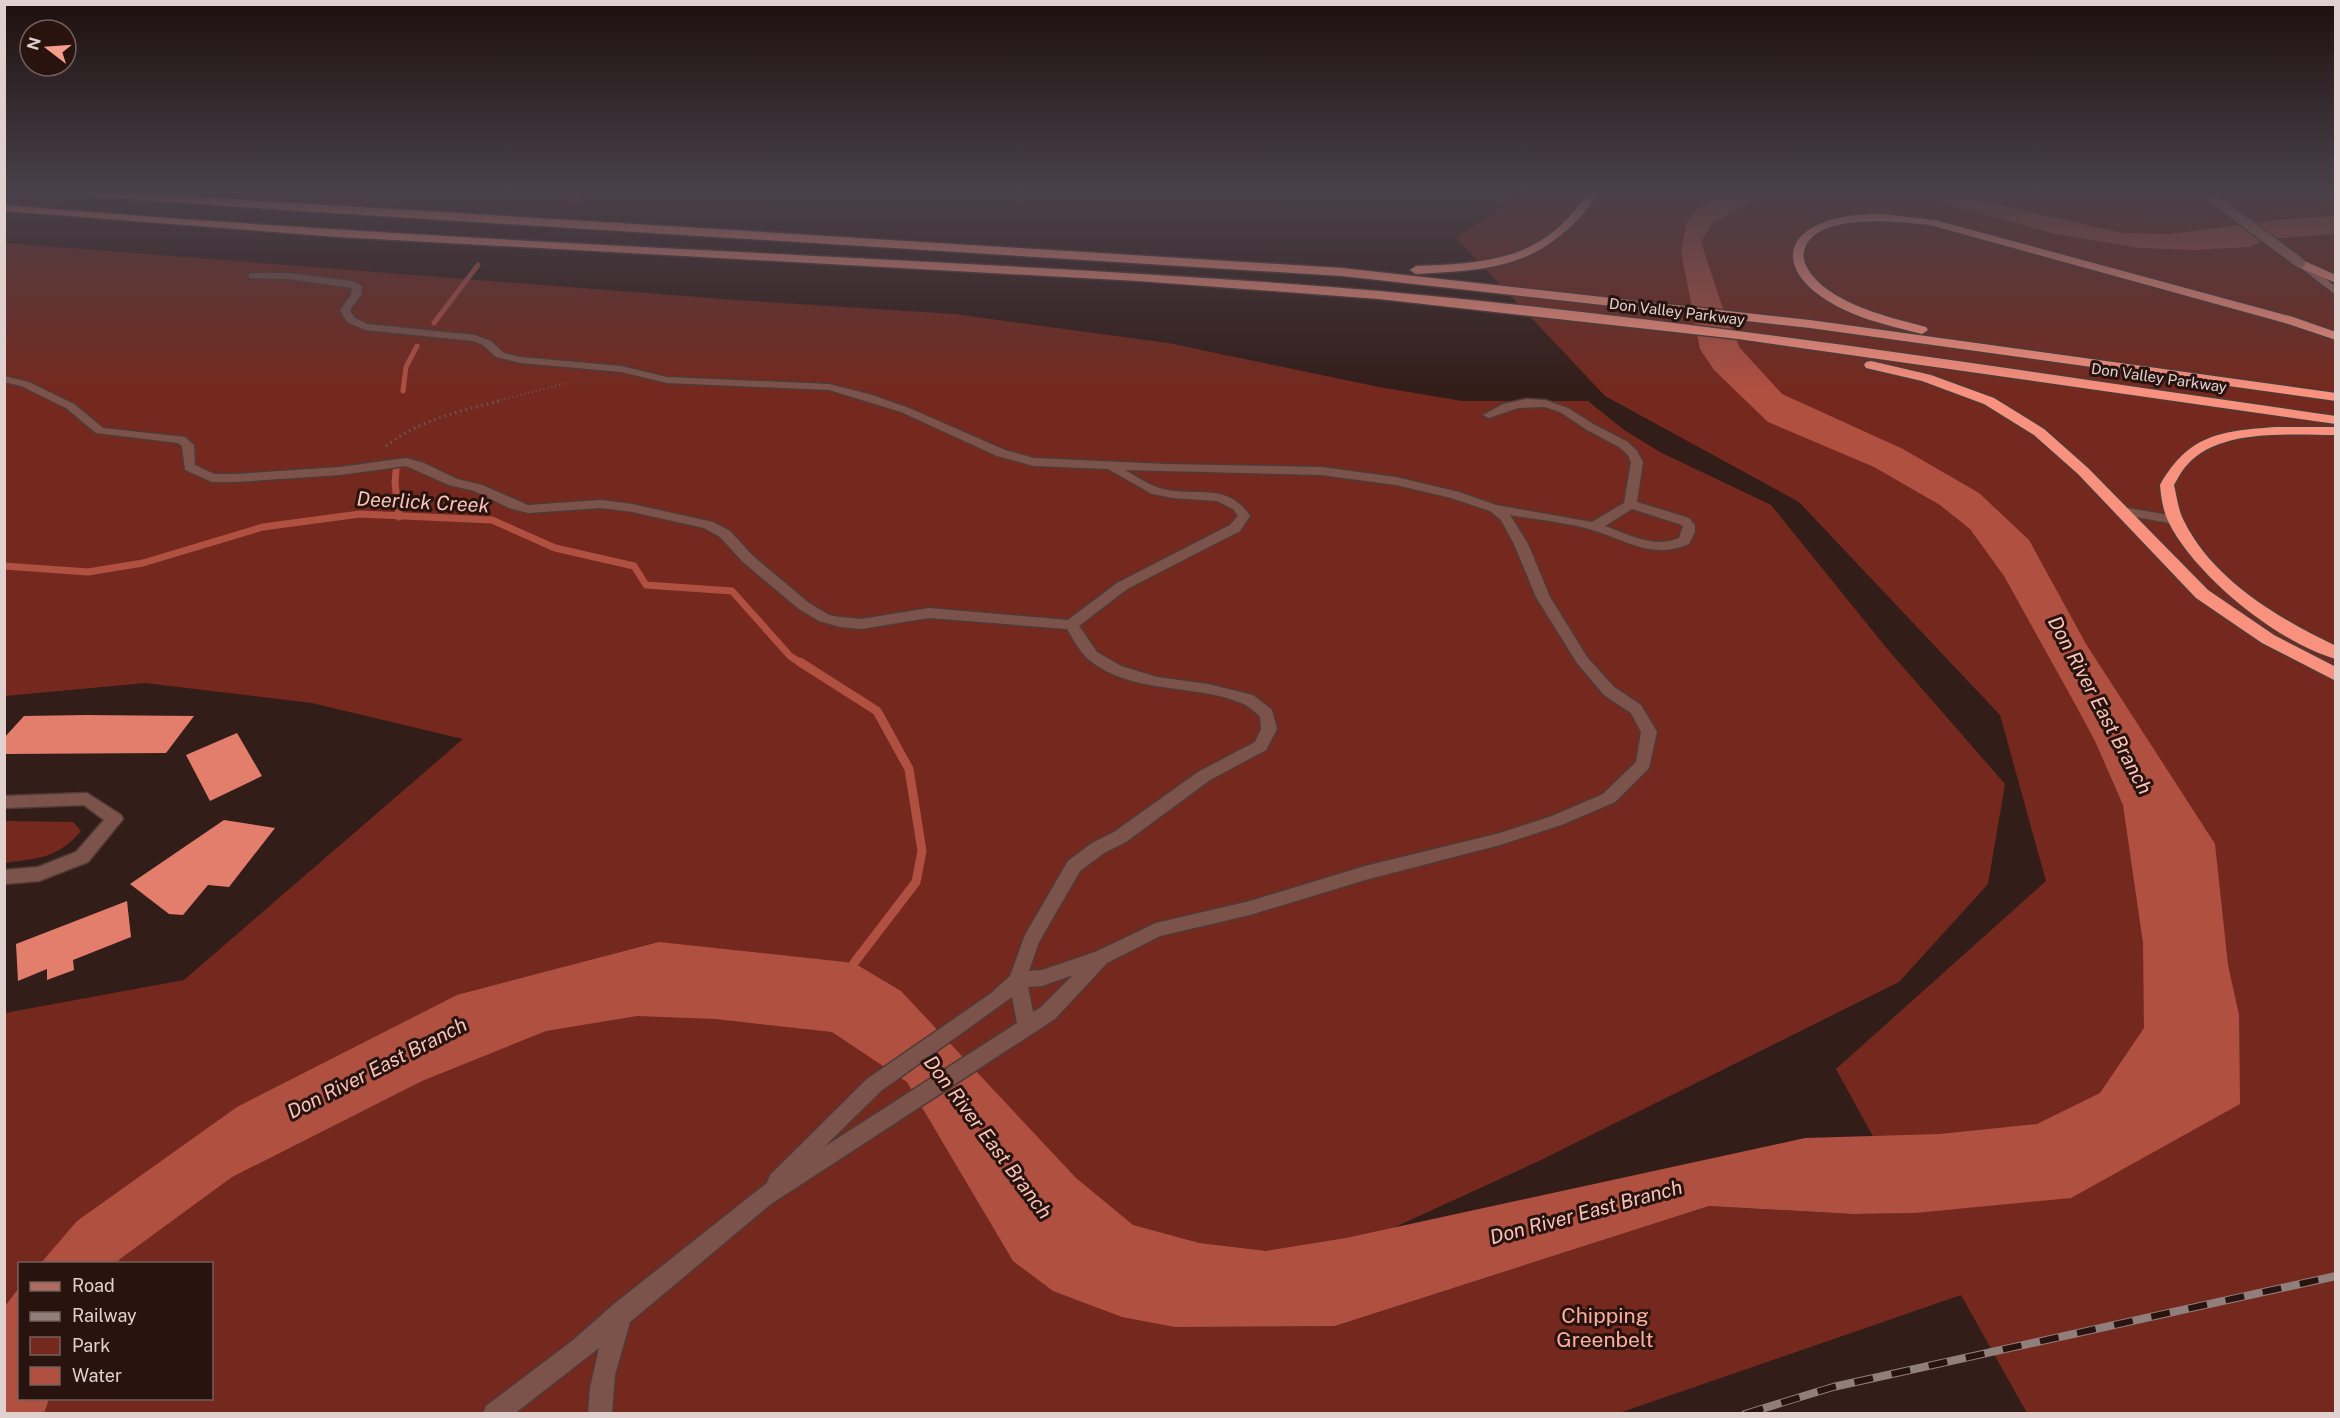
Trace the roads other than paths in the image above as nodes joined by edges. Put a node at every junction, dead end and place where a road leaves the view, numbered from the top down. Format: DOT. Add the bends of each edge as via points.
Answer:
graph roads {
  1 [pos="806,259"];
  2 [pos="1133,259"];
  3 [pos="1509,259"];
  4 [pos="1798,259"];
  5 [pos="2067,259"];
  6 [pos="2296,259"];
  7 [pos="2300,262"];
  8 [pos="1342,272"];
  9 [pos="253,276"];
  10 [pos="2336,280"];
  11 [pos="2336,292"];
  12 [pos="2336,336"];
  13 [pos="1782,342"];
  14 [pos="2026,354"];
  15 [pos="4,379"];
  16 [pos="2336,397"];
  17 [pos="1489,415"];
  18 [pos="2336,420"];
  19 [pos="2336,431"];
  20 [pos="1108,466"];
  21 [pos="1630,504"];
  22 [pos="1494,508"];
  23 [pos="2122,511"];
  24 [pos="2175,520"];
  25 [pos="1594,526"];
  26 [pos="1071,625"];
  27 [pos="2336,653"];
  28 [pos="2336,675"];
  29 [pos="4,802"];
  30 [pos="4,877"];
  31 [pos="1101,958"];
  32 [pos="1017,980"];
  33 [pos="1019,1031"];
  34 [pos="764,1197"];
  35 [pos="622,1312"];
  36 [pos="494,1413"];
  37 [pos="600,1413"];
  1 -- 13 [label="highway, Don Valley Parkway" via="1380,295"];
  2 -- 8 [label="highway, Don Valley Parkway"];
  3 -- 8 [label="highway" via="1487,266"];
  4 -- 14 [label="highway" via="1821,290 1858,311"];
  5 -- 12 [label="highway"];
  6 -- 7 [label="main road, bridge"];
  7 -- 10 [label="highway"];
  7 -- 11 [label="main road"];
  8 -- 14 [label="highway, Don Valley Parkway" via="1810,324"];
  9 -- 20 [label="street" via="323,279 357,286 356,295 345,310 351,320 365,327 475,338 488,343 500,355 521,360 621,369 667,380 829,387 905,410 1001,453 1034,462"];
  13 -- 18 [label="highway, Don Valley Parkway"];
  13 -- 23 [label="highway" via="1827,357 1926,378 1989,401 2039,432"];
  14 -- 16 [label="highway, Don Valley Parkway"];
  15 -- 26 [label="street" via="25,384 70,406 100,431 181,440 188,445 189,467 212,478 302,474 406,462 528,509 601,504 708,525 725,534 804,606 840,622 861,624 929,614"];
  17 -- 21 [label="street" via="1513,404 1552,405 1620,442 1637,462"];
  19 -- 24 [label="highway" via="2255,432 2210,442 2182,460 2167,485"];
  20 -- 22 [label="street" via="1321,471 1396,481"];
  20 -- 26 [label="street" via="1162,493 1228,501 1240,507 1244,516 1235,528 1122,586"];
  21 -- 25 [label="street"];
  21 -- 25 [label="street" via="1689,525 1684,541 1662,547"];
  22 -- 25 [label="street"];
  22 -- 31 [label="street" via="1506,518 1543,597 1582,660 1609,691 1636,709 1649,732 1643,764 1609,798 1558,820 1250,908 1156,930"];
  23 -- 24 [label="street"];
  23 -- 28 [label="highway" via="2202,594 2268,639"];
  24 -- 27 [label="highway" via="2200,558 2251,604"];
  26 -- 32 [label="street" via="1092,655 1116,670 1248,699 1267,714 1269,729 1261,746 1204,776 1074,866 1031,940"];
  29 -- 30 [label="street" via="87,799 115,819 82,857 39,874"];
  31 -- 32 [label="street" via="1042,978"];
  31 -- 33 [label="street" via="1048,1013"];
  32 -- 33 [label="street"];
  32 -- 34 [label="street" via="996,1000 874,1085"];
  33 -- 34 [label="street"];
  34 -- 35 [label="street"];
  35 -- 36 [label="street"];
  35 -- 37 [label="street" via="607,1355 599,1394"];
}
